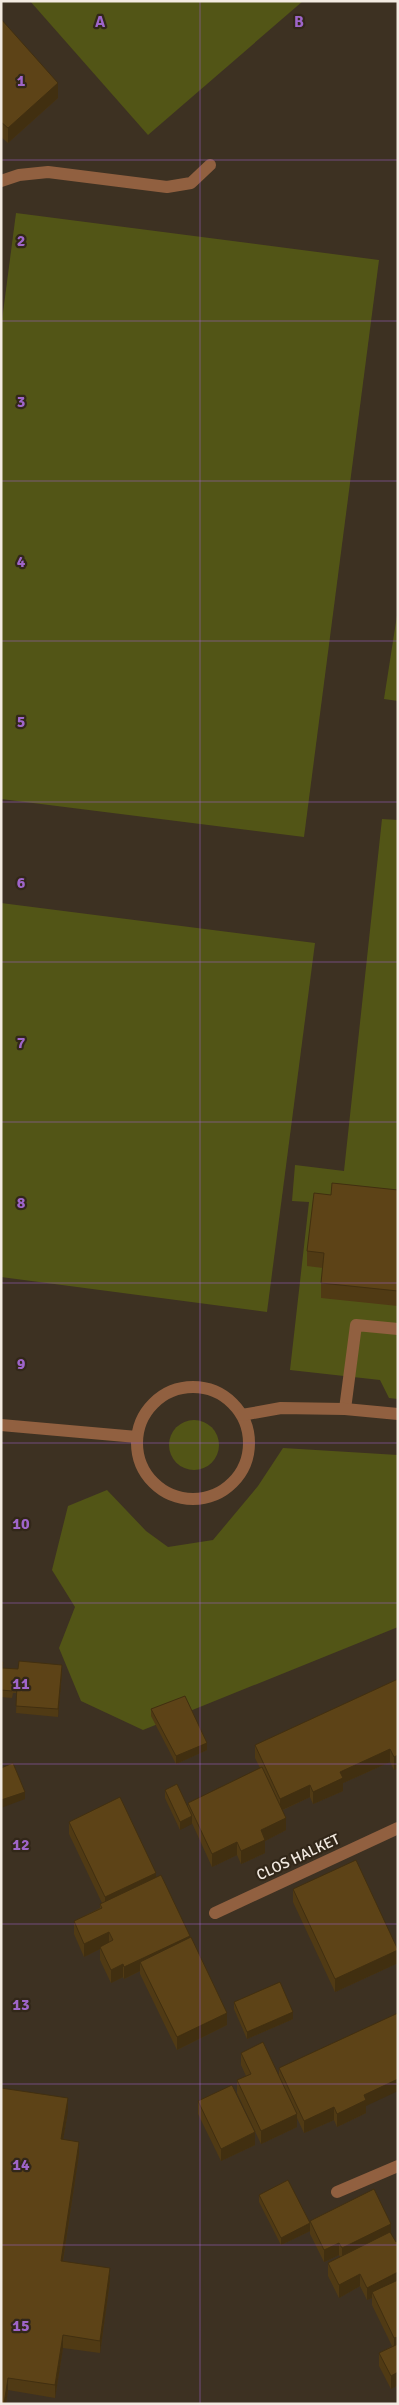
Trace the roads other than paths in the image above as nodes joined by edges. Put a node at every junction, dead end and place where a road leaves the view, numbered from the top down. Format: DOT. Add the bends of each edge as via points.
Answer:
graph roads {
  1 [pos="210,165"];
  2 [pos="1,181"];
  3 [pos="398,1329"];
  4 [pos="345,1408"];
  5 [pos="398,1414"];
  6 [pos="242,1415"];
  7 [pos="1,1425"];
  8 [pos="137,1437"];
  9 [pos="397,1831"];
  10 [pos="216,1913"];
  11 [pos="398,2166"];
  12 [pos="337,2192"];
  1 -- 2 [label="street" via="191,183 167,187 48,172 19,175"];
  3 -- 4 [label="street" via="356,1325"];
  4 -- 5 [label="street"];
  4 -- 6 [label="street" via="281,1408"];
  6 -- 8 [label="street" via="231,1401 216,1392 199,1387 181,1388 164,1394 151,1406 141,1420"];
  6 -- 8 [label="street" via="248,1434 248,1452 242,1470 230,1486 214,1496 195,1500 175,1497 158,1488 138,1457"];
  7 -- 8 [label="street"];
  9 -- 10 [label="street, CLOS HALKET"];
  11 -- 12 [label="street"];
}
